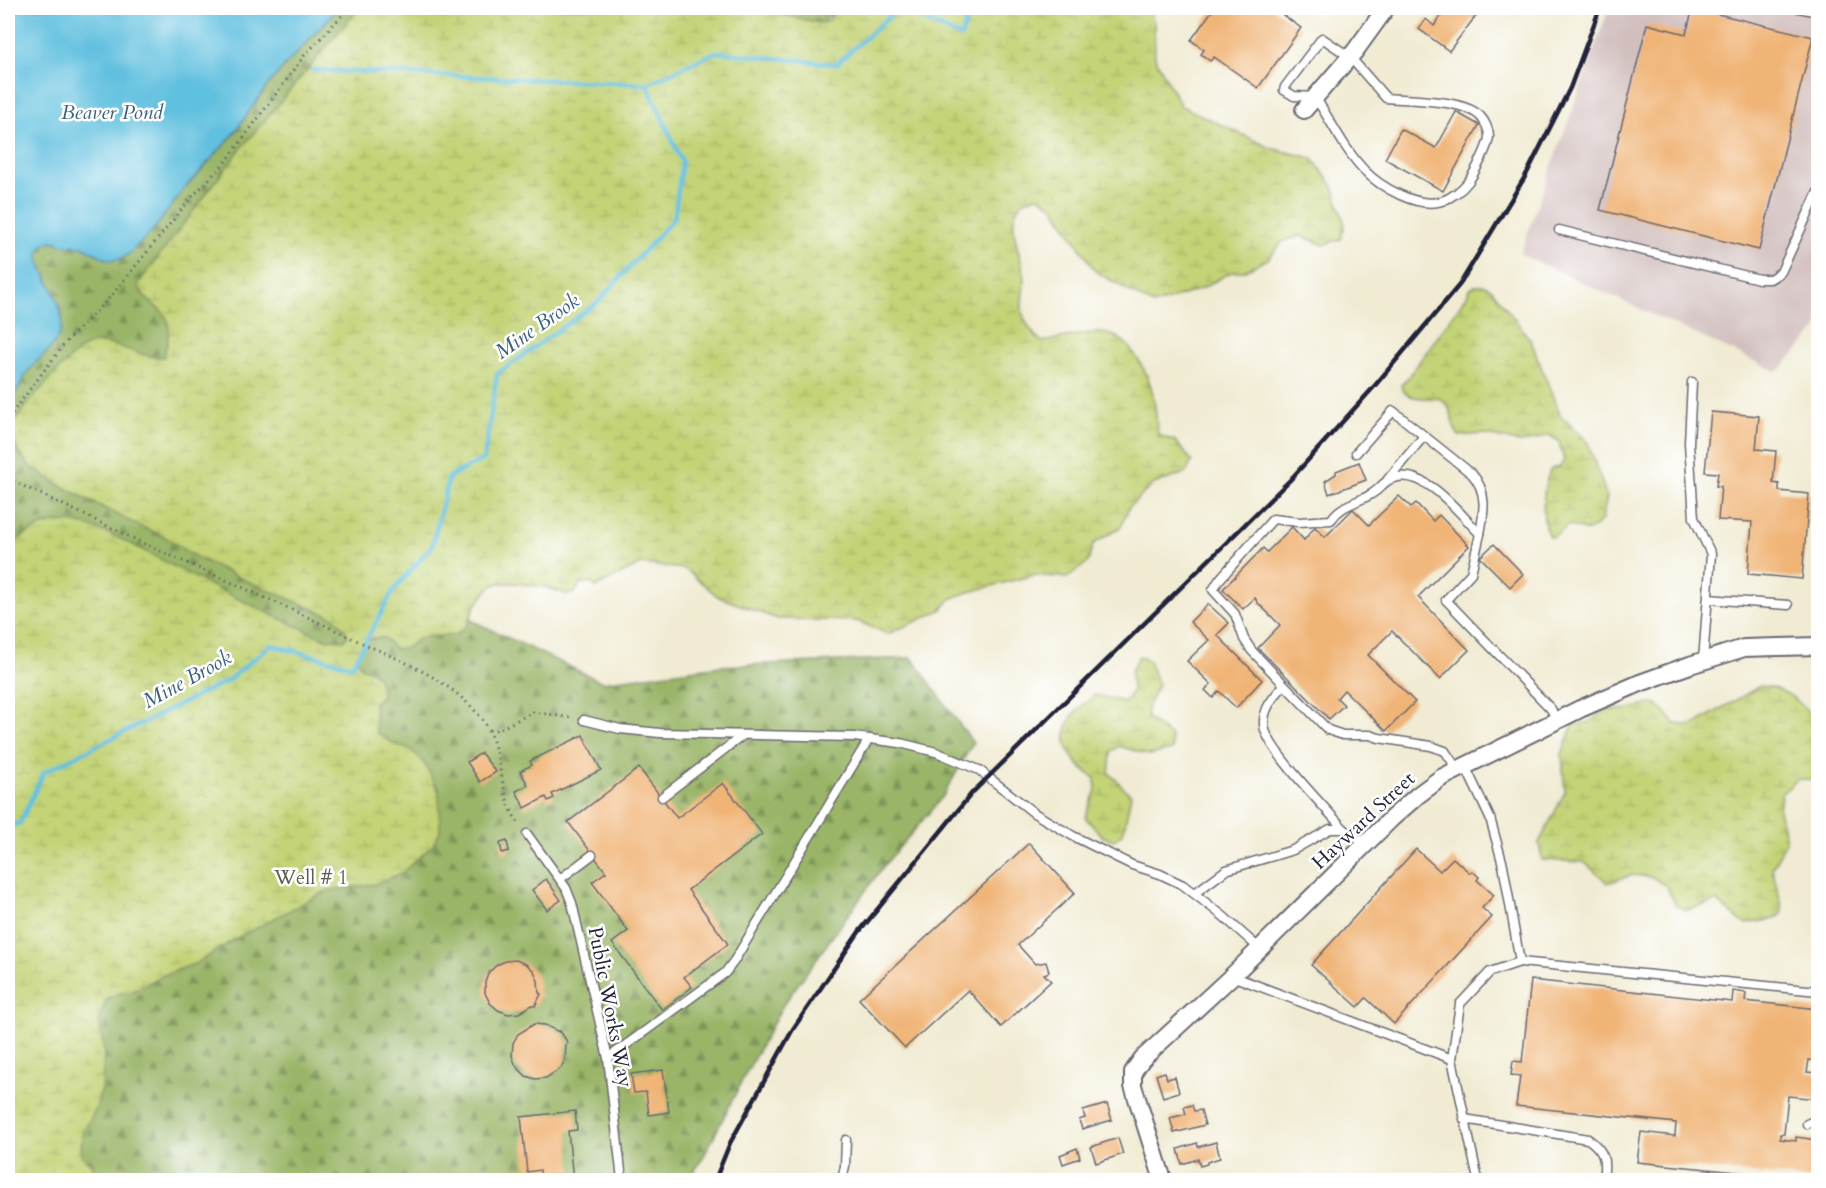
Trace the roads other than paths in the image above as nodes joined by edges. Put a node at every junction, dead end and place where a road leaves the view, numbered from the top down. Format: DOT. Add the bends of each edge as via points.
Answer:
graph roads {
  1 [pos="1386,8"];
  2 [pos="1799,8"];
  3 [pos="1818,12"];
  4 [pos="1350,57"];
  5 [pos="1310,104"];
  6 [pos="1818,192"];
  7 [pos="1559,230"];
  8 [pos="1692,382"];
  9 [pos="1424,436"];
  10 [pos="1356,453"];
  11 [pos="1386,481"];
  12 [pos="1480,534"];
  13 [pos="1708,599"];
  14 [pos="1788,605"];
  15 [pos="1818,646"];
  16 [pos="1703,661"];
  17 [pos="1284,685"];
  18 [pos="584,720"];
  19 [pos="1557,721"];
  20 [pos="742,736"];
  21 [pos="869,739"];
  22 [pos="1462,768"];
  23 [pos="662,797"];
  24 [pos="1344,829"];
  25 [pos="527,834"];
  26 [pos="1366,844"];
  27 [pos="592,855"];
  28 [pos="560,879"];
  29 [pos="1195,893"];
  30 [pos="1260,949"];
  31 [pos="1520,963"];
  32 [pos="1232,976"];
  33 [pos="1818,991"];
  34 [pos="608,1058"];
  35 [pos="1452,1059"];
  36 [pos="1464,1119"];
  37 [pos="1818,1119"];
  38 [pos="1807,1124"];
  39 [pos="846,1140"];
  40 [pos="622,1180"];
  41 [pos="842,1180"];
  42 [pos="1163,1180"];
  43 [pos="1478,1180"];
  44 [pos="1603,1180"];
  1 -- 4 [label="street"];
  2 -- 3 [label="lane"];
  4 -- 5 [label="street"];
  4 -- 5 [label="lane" via="1322,38 1284,90"];
  4 -- 5 [label="lane" via="1386,98 1453,104 1479,116 1489,133 1489,142 1468,181 1458,192 1433,203 1397,194 1365,171"];
  6 -- 7 [label="lane" via="1781,272 1770,279"];
  8 -- 13 [label="lane" via="1689,443 1694,518 1711,554"];
  9 -- 10 [label="lane" via="1393,411"];
  9 -- 11 [label="lane"];
  9 -- 12 [label="lane" via="1472,474 1482,487"];
  11 -- 12 [label="lane" via="1402,477 1422,479"];
  11 -- 17 [label="lane" via="1372,494 1345,506 1331,520 1273,519 1214,587 1214,594 1235,614 1252,651"];
  12 -- 19 [label="lane" via="1471,573 1446,600 1551,709"];
  13 -- 14 [label="lane"];
  13 -- 16 [label="lane"];
  15 -- 16 [label="street, Hayward Street" via="1744,648"];
  16 -- 19 [label="street, Hayward Street" via="1640,683"];
  17 -- 22 [label="lane" via="1334,733 1431,746 1445,752"];
  17 -- 24 [label="lane" via="1264,714 1267,737"];
  18 -- 20 [label="lane" via="635,731"];
  19 -- 22 [label="street, Hayward Street"];
  20 -- 21 [label="lane"];
  20 -- 23 [label="lane"];
  21 -- 29 [label="lane" via="921,748 972,766 1072,836"];
  21 -- 34 [label="lane" via="734,961 724,973"];
  22 -- 26 [label="street, Hayward Street" via="1424,790"];
  22 -- 31 [label="lane" via="1490,818 1503,865"];
  24 -- 26 [label="lane"];
  24 -- 29 [label="lane" via="1330,829 1293,850 1226,870"];
  25 -- 28 [label="lane, Public Works Way"];
  26 -- 30 [label="street, Hayward Street"];
  27 -- 28 [label="lane"];
  28 -- 34 [label="lane, Public Works Way" via="572,903"];
  29 -- 30 [label="lane"];
  30 -- 32 [label="street, Hayward Street"];
  31 -- 33 [label="lane"];
  31 -- 35 [label="lane" via="1490,972 1460,1004"];
  32 -- 35 [label="lane"];
  32 -- 42 [label="street, Hayward Street" via="1133,1072 1133,1086"];
  34 -- 40 [label="lane, Public Works Way"];
  35 -- 36 [label="lane"];
  36 -- 43 [label="lane"];
  36 -- 44 [label="lane" via="1588,1139 1600,1147 1604,1157"];
  37 -- 38 [label="lane"];
  39 -- 41 [label="lane"];
}
